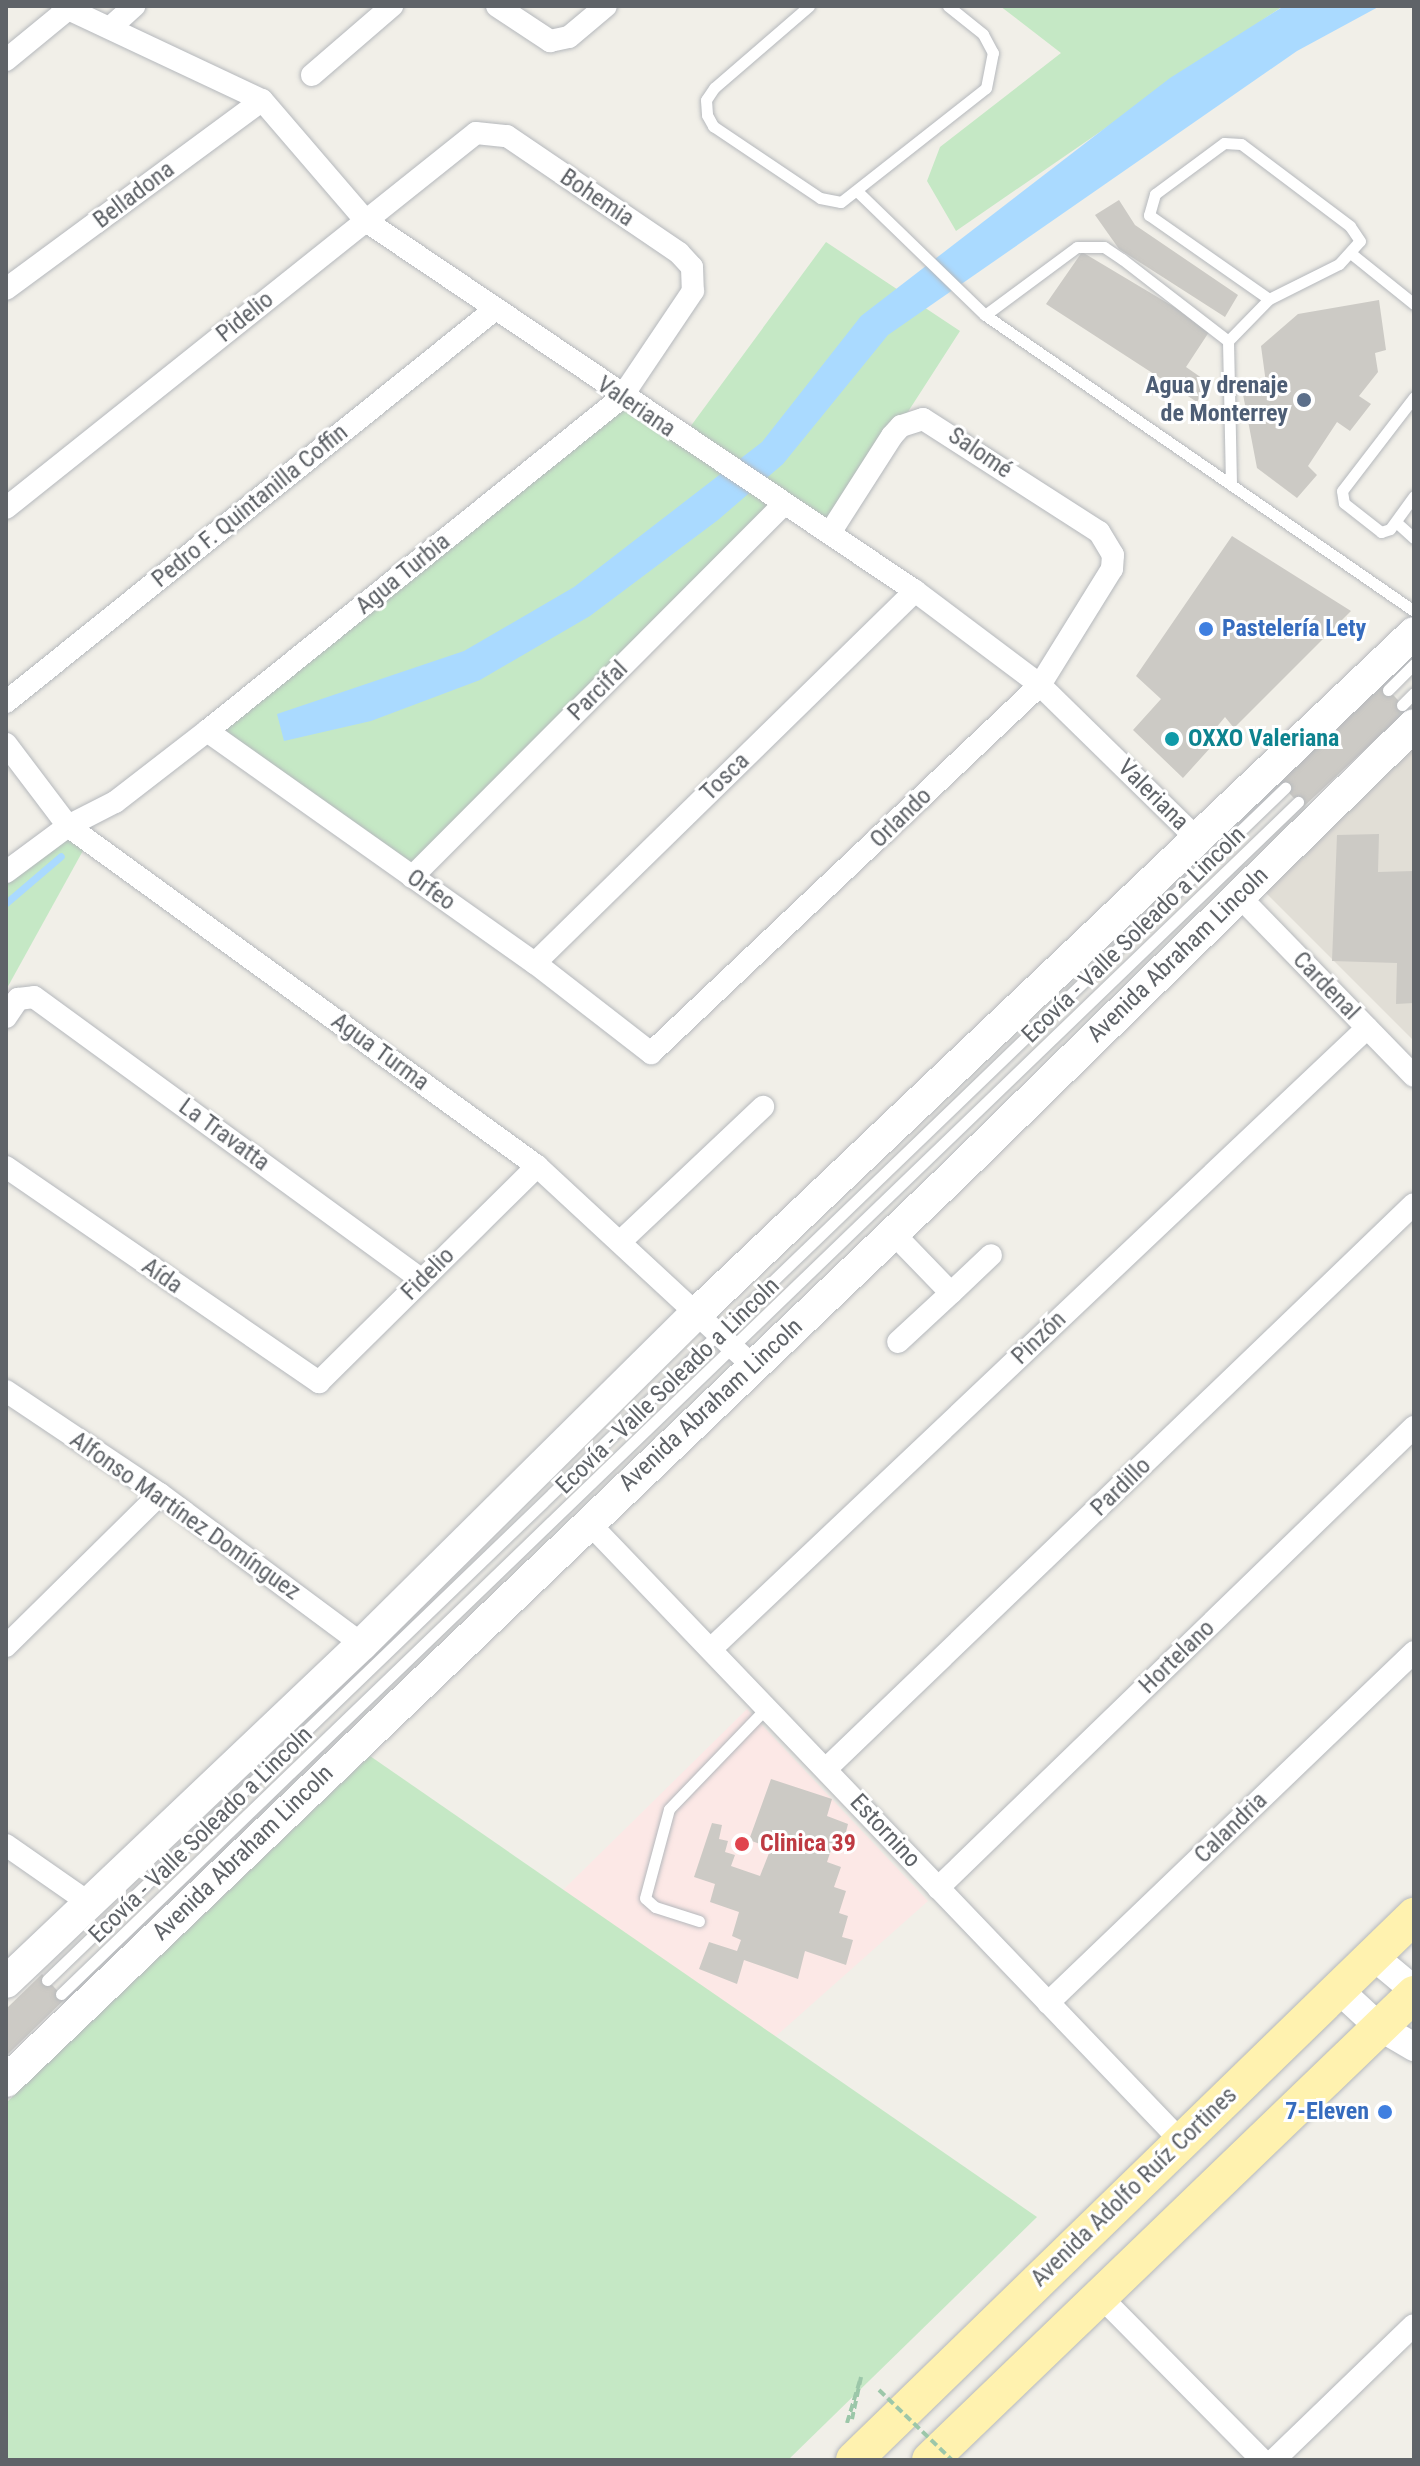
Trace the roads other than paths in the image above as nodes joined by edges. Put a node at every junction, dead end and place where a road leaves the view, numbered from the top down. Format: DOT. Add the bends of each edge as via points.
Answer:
graph roads {
  1 [pos="134,6"];
  2 [pos="392,6"];
  3 [pos="497,6"];
  4 [pos="606,6"];
  5 [pos="809,6"];
  6 [pos="948,6"];
  7 [pos="65,7"];
  8 [pos="112,26"];
  9 [pos="6,60"];
  10 [pos="312,75"];
  11 [pos="262,100"];
  12 [pos="486,132"];
  13 [pos="859,193"];
  14 [pos="366,221"];
  15 [pos="1353,255"];
  16 [pos="695,280"];
  17 [pos="6,289"];
  18 [pos="1269,299"];
  19 [pos="1414,304"];
  20 [pos="494,310"];
  21 [pos="985,315"];
  22 [pos="1228,341"];
  23 [pos="1414,397"];
  24 [pos="621,398"];
  25 [pos="1231,482"];
  26 [pos="1414,496"];
  27 [pos="783,505"];
  28 [pos="6,508"];
  29 [pos="1396,522"];
  30 [pos="830,533"];
  31 [pos="1414,538"];
  32 [pos="1113,555"];
  33 [pos="915,591"];
  34 [pos="1414,611"];
  35 [pos="1414,633"];
  36 [pos="1414,664"];
  37 [pos="1040,685"];
  38 [pos="1388,690"];
  39 [pos="1414,693"];
  40 [pos="6,702"];
  41 [pos="1408,715"];
  42 [pos="207,731"];
  43 [pos="6,744"];
  44 [pos="1285,788"];
  45 [pos="1298,802"];
  46 [pos="68,826"];
  47 [pos="1196,838"];
  48 [pos="6,872"];
  49 [pos="412,877"];
  50 [pos="1238,895"];
  51 [pos="535,963"];
  52 [pos="6,1017"];
  53 [pos="1367,1028"];
  54 [pos="651,1053"];
  55 [pos="1414,1076"];
  56 [pos="763,1107"];
  57 [pos="537,1166"];
  58 [pos="6,1167"];
  59 [pos="1414,1204"];
  60 [pos="893,1233"];
  61 [pos="620,1242"];
  62 [pos="991,1255"];
  63 [pos="422,1280"];
  64 [pos="951,1293"];
  65 [pos="697,1313"];
  66 [pos="898,1342"];
  67 [pos="735,1350"];
  68 [pos="319,1382"];
  69 [pos="6,1391"];
  70 [pos="1414,1427"];
  71 [pos="160,1494"];
  72 [pos="588,1522"];
  73 [pos="362,1644"];
  74 [pos="6,1646"];
  75 [pos="712,1648"];
  76 [pos="1414,1652"];
  77 [pos="767,1707"];
  78 [pos="826,1769"];
  79 [pos="6,1845"];
  80 [pos="938,1888"];
  81 [pos="89,1903"];
  82 [pos="1414,1916"];
  83 [pos="699,1921"];
  84 [pos="1372,1955"];
  85 [pos="47,1980"];
  86 [pos="6,1982"];
  87 [pos="1338,1989"];
  88 [pos="1414,1992"];
  89 [pos="61,1994"];
  90 [pos="1048,2003"];
  91 [pos="1378,2026"];
  92 [pos="1414,2047"];
  93 [pos="6,2081"];
  94 [pos="1181,2141"];
  95 [pos="1099,2295"];
  96 [pos="1414,2325"];
  97 [pos="849,2446"];
  98 [pos="930,2460"];
  99 [pos="1262,2460"];
  100 [pos="1274,2460"];
  1 -- 8 [label="street"];
  2 -- 10 [label="street"];
  3 -- 4 [label="street" via="540,37 559,41"];
  5 -- 13 [label="lane" via="714,88 706,100 707,115 713,126 820,198 841,202"];
  6 -- 13 [label="lane" via="983,34 993,53 986,88"];
  7 -- 8 [label="street, Valeriana"];
  7 -- 9 [label="street"];
  8 -- 11 [label="street, Valeriana"];
  11 -- 14 [label="street, Valeriana"];
  11 -- 17 [label="street, Belladona"];
  12 -- 14 [label="street, Pidelio" via="468,139"];
  12 -- 16 [label="street, Bohemia" via="507,136 679,253"];
  13 -- 21 [label="lane"];
  14 -- 20 [label="street, Valeriana"];
  14 -- 28 [label="street, Pidelio"];
  15 -- 18 [label="lane"];
  15 -- 18 [label="lane" via="1360,241 1350,226 1241,144 1224,143 1155,194 1149,215"];
  15 -- 19 [label="lane"];
  16 -- 24 [label="street, Agua Turbia"];
  18 -- 22 [label="lane"];
  20 -- 24 [label="street, Valeriana"];
  20 -- 40 [label="street, Pedro F. Quintanilla Coffin"];
  21 -- 22 [label="lane" via="1060,256 1091,245 1122,259"];
  21 -- 25 [label="lane"];
  22 -- 25 [label="lane"];
  23 -- 29 [label="lane" via="1342,491 1344,503 1381,532"];
  24 -- 27 [label="street, Valeriana"];
  24 -- 42 [label="street, Agua Turbia"];
  25 -- 34 [label="lane"];
  26 -- 29 [label="lane"];
  27 -- 30 [label="street, Valeriana"];
  27 -- 49 [label="street, Parcifal"];
  29 -- 31 [label="lane"];
  30 -- 32 [label="street, Salomé" via="892,436 901,426 923,419 1099,532"];
  30 -- 33 [label="street, Valeriana"];
  32 -- 37 [label="street, Orlando" via="1108,582"];
  33 -- 37 [label="street, Valeriana"];
  33 -- 51 [label="street, Tosca"];
  35 -- 47 [label="main road"];
  36 -- 38 [label="lane"];
  37 -- 47 [label="street, Valeriana"];
  37 -- 54 [label="street, Orlando"];
  39 -- 41 [label="lane"];
  41 -- 50 [label="main road, Avenida Abraham Lincoln"];
  42 -- 46 [label="street, Agua Turbia" via="115,802"];
  42 -- 49 [label="street, Orfeo"];
  43 -- 46 [label="street, Agua Turma"];
  44 -- 67 [label="lane, Ecovía - Valle Soleado a Lincoln"];
  45 -- 67 [label="lane"];
  46 -- 48 [label="street, Agua Turbia"];
  46 -- 57 [label="street, Agua Turma"];
  47 -- 65 [label="main road"];
  49 -- 51 [label="street, Orfeo"];
  50 -- 53 [label="street, Cardenal"];
  50 -- 60 [label="main road, Avenida Abraham Lincoln"];
  51 -- 54 [label="street, Orfeo"];
  52 -- 63 [label="street, La Travatta" via="23,996 34,997"];
  53 -- 55 [label="street, Cardenal"];
  53 -- 75 [label="street, Pinzón"];
  56 -- 61 [label="street"];
  57 -- 61 [label="street, Agua Turma"];
  57 -- 63 [label="street, Fidelio"];
  58 -- 68 [label="street, Aída"];
  59 -- 78 [label="street, Pardillo"];
  60 -- 64 [label="street"];
  60 -- 67 [label="main road, Avenida Abraham Lincoln"];
  61 -- 65 [label="street, Agua Turma"];
  62 -- 64 [label="street"];
  63 -- 68 [label="street, Fidelio"];
  64 -- 66 [label="street"];
  65 -- 67 [label="street, Agua Turma"];
  65 -- 73 [label="main road"];
  67 -- 72 [label="main road, Avenida Abraham Lincoln"];
  67 -- 85 [label="lane, Ecovía - Valle Soleado a Lincoln"];
  67 -- 89 [label="lane"];
  69 -- 71 [label="street, Alfonso Martínez Domínguez"];
  70 -- 80 [label="street, Hortelano"];
  71 -- 73 [label="street, Alfonso Martínez Domínguez"];
  71 -- 74 [label="street"];
  72 -- 75 [label="street, Estornino"];
  72 -- 93 [label="main road, Avenida Abraham Lincoln"];
  73 -- 81 [label="main road"];
  75 -- 77 [label="street, Estornino"];
  76 -- 90 [label="street, Calandria"];
  77 -- 78 [label="street, Estornino"];
  77 -- 83 [label="lane" via="669,1809 645,1898 655,1907"];
  78 -- 80 [label="street, Estornino"];
  79 -- 81 [label="street"];
  80 -- 90 [label="street, Estornino"];
  81 -- 86 [label="main road"];
  82 -- 84 [label="main road, Avenida Adolfo Ruíz Cortines"];
  84 -- 87 [label="main road, Avenida Adolfo Ruíz Cortines"];
  84 -- 88 [label="street"];
  87 -- 91 [label="street"];
  87 -- 94 [label="main road, Avenida Adolfo Ruíz Cortines"];
  88 -- 91 [label="main road"];
  90 -- 94 [label="street, Estornino"];
  91 -- 92 [label="street"];
  91 -- 95 [label="main road"];
  94 -- 97 [label="main road, Avenida Adolfo Ruíz Cortines"];
  95 -- 98 [label="main road"];
  95 -- 99 [label="street"];
  96 -- 100 [label="street"];
}
